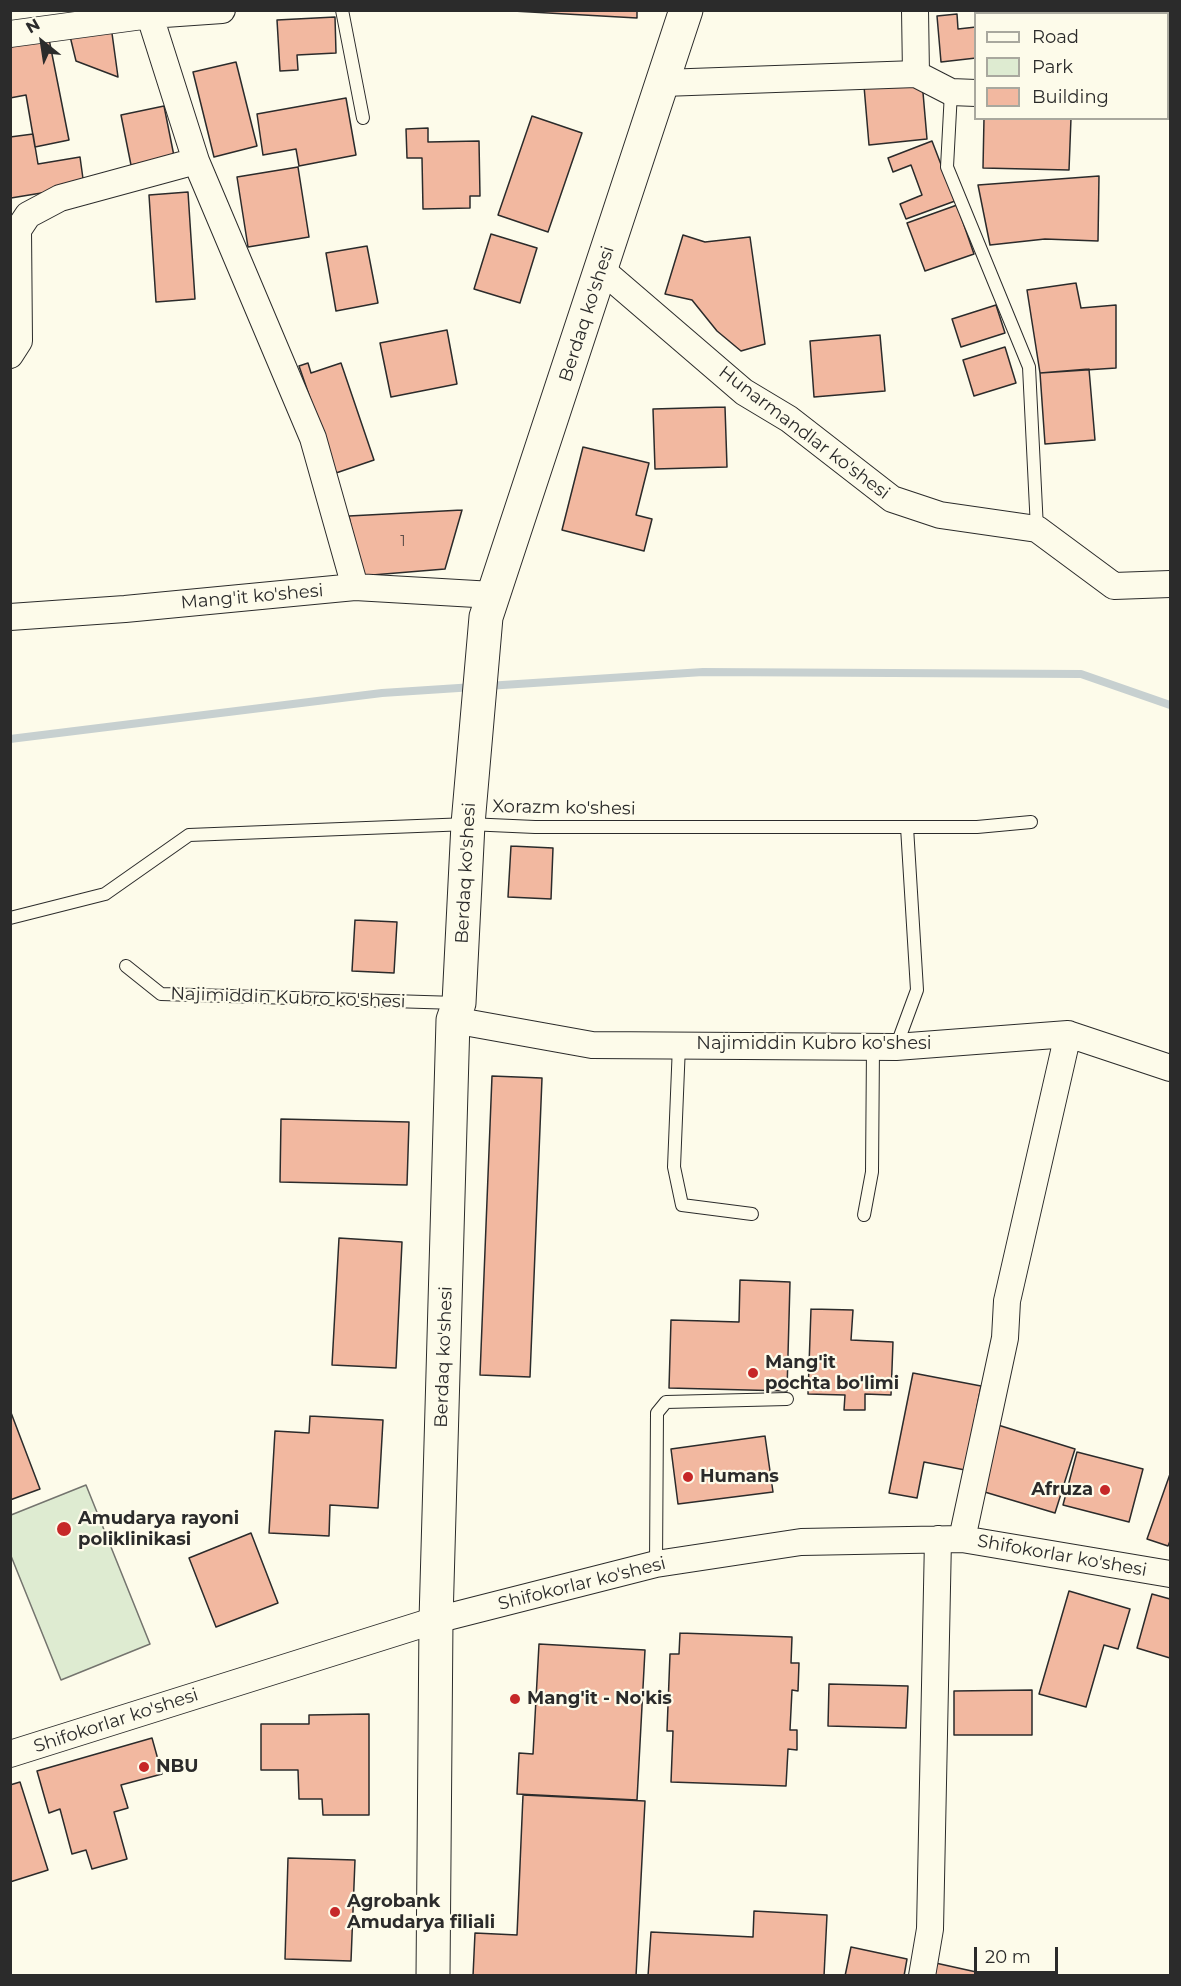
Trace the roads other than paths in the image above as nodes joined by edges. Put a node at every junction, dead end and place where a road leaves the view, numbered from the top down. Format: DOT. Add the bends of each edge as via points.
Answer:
graph roads {
  1 [pos="222,10"];
  2 [pos="342,10"];
  3 [pos="686,10"];
  4 [pos="915,10"];
  5 [pos="149,13"];
  6 [pos="10,34"];
  7 [pos="916,74"];
  8 [pos="663,82"];
  9 [pos="963,93"];
  10 [pos="363,118"];
  11 [pos="196,161"];
  12 [pos="602,270"];
  13 [pos="10,355"];
  14 [pos="1038,529"];
  15 [pos="1170,584"];
  16 [pos="355,587"];
  17 [pos="490,606"];
  18 [pos="10,617"];
  19 [pos="1030,822"];
  20 [pos="468,824"];
  21 [pos="907,827"];
  22 [pos="10,918"];
  23 [pos="126,966"];
  24 [pos="456,1012"];
  25 [pos="1068,1034"];
  26 [pos="679,1045"];
  27 [pos="885,1047"];
  28 [pos="1170,1068"];
  29 [pos="752,1214"];
  30 [pos="864,1215"];
  31 [pos="787,1399"];
  32 [pos="950,1539"];
  33 [pos="656,1564"];
  34 [pos="1170,1574"];
  35 [pos="436,1620"];
  36 [pos="10,1754"];
  37 [pos="433,1976"];
  38 [pos="922,1976"];
  1 -- 5 [label="street"];
  2 -- 10 [label="lane"];
  3 -- 8 [label="main road, Berdaq ko'shesi"];
  4 -- 7 [label="street"];
  5 -- 6 [label="street"];
  5 -- 11 [label="street"];
  7 -- 8 [label="street"];
  7 -- 9 [label="street"];
  8 -- 12 [label="main road, Berdaq ko'shesi"];
  9 -- 14 [label="lane" via="947,167 1029,367"];
  11 -- 13 [label="street" via="60,198 28,214 18,230 19,341"];
  11 -- 16 [label="street" via="313,438"];
  12 -- 14 [label="street, Hunarmandlar ko'shesi" via="744,392 789,419 892,499 940,515"];
  12 -- 17 [label="main road, Berdaq ko'shesi"];
  14 -- 15 [label="street, Hunarmandlar ko'shesi" via="1114,586"];
  16 -- 17 [label="street, Mang'it ko'shesi"];
  16 -- 18 [label="street, Mang'it ko'shesi"];
  17 -- 20 [label="main road, Berdaq ko'shesi"];
  19 -- 21 [label="lane, Xorazm ko'shesi"];
  20 -- 21 [label="lane, Xorazm ko'shesi"];
  20 -- 22 [label="lane, Xorazm ko'shesi" via="189,835 105,894"];
  20 -- 24 [label="main road, Berdaq ko'shesi"];
  21 -- 27 [label="lane" via="917,990"];
  23 -- 24 [label="lane, Najimiddin Kubro ko'shesi" via="161,994"];
  24 -- 26 [label="street, Najimiddin Kubro ko'shesi" via="592,1045"];
  24 -- 35 [label="main road, Berdaq ko'shesi"];
  25 -- 27 [label="street, Najimiddin Kubro ko'shesi"];
  25 -- 28 [label="street, Najimiddin Kubro ko'shesi"];
  25 -- 32 [label="street" via="1007,1301 1005,1338"];
  26 -- 27 [label="street, Najimiddin Kubro ko'shesi"];
  26 -- 29 [label="lane" via="674,1167 682,1205"];
  27 -- 30 [label="lane"];
  31 -- 33 [label="lane" via="666,1402 657,1413"];
  32 -- 33 [label="street, Shifokorlar ko'shesi" via="801,1542"];
  32 -- 34 [label="street, Shifokorlar ko'shesi"];
  32 -- 38 [label="street" via="930,1929"];
  33 -- 35 [label="street, Shifokorlar ko'shesi"];
  35 -- 36 [label="street, Shifokorlar ko'shesi"];
  35 -- 37 [label="main road, Berdaq ko'shesi"];
}
